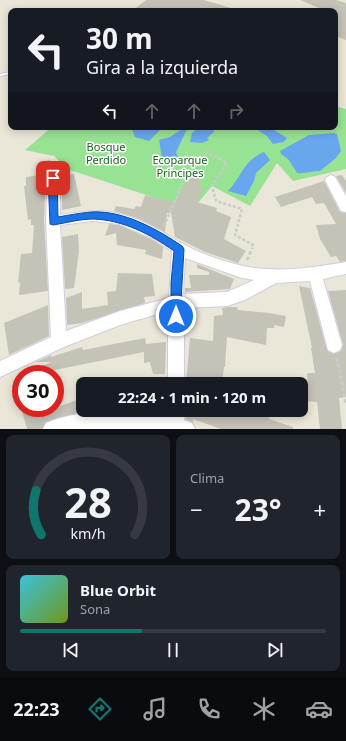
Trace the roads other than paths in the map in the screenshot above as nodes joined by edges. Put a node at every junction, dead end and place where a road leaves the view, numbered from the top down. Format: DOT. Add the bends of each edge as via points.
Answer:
graph roads {
  1 [pos="54,169"];
  2 [pos="331,180"];
  3 [pos="346,207"];
  4 [pos="53,221"];
  5 [pos="179,249"];
  6 [pos="346,268"];
  7 [pos="315,274"];
  8 [pos="274,277"];
  9 [pos="176,302"];
  10 [pos="59,340"];
  11 [pos="334,345"];
  12 [pos="0,369"];
  13 [pos="176,377"];
  14 [pos="179,422"];
  15 [pos="52,429"];
  1 -- 4 [label="street"];
  2 -- 3 [label="street"];
  4 -- 5 [label="street" via="93,216 120,219 159,235"];
  4 -- 10 [label="street"];
  5 -- 8 [label="street" via="242,272"];
  5 -- 9 [label="street"];
  6 -- 7 [label="street"];
  7 -- 8 [label="street"];
  7 -- 11 [label="street"];
  8 -- 9 [label="street" via="227,299"];
  9 -- 10 [label="street" via="120,318"];
  9 -- 13 [label="street"];
  10 -- 12 [label="street"];
  14 -- 15 [label="street" via="100,420 70,423"];
}
